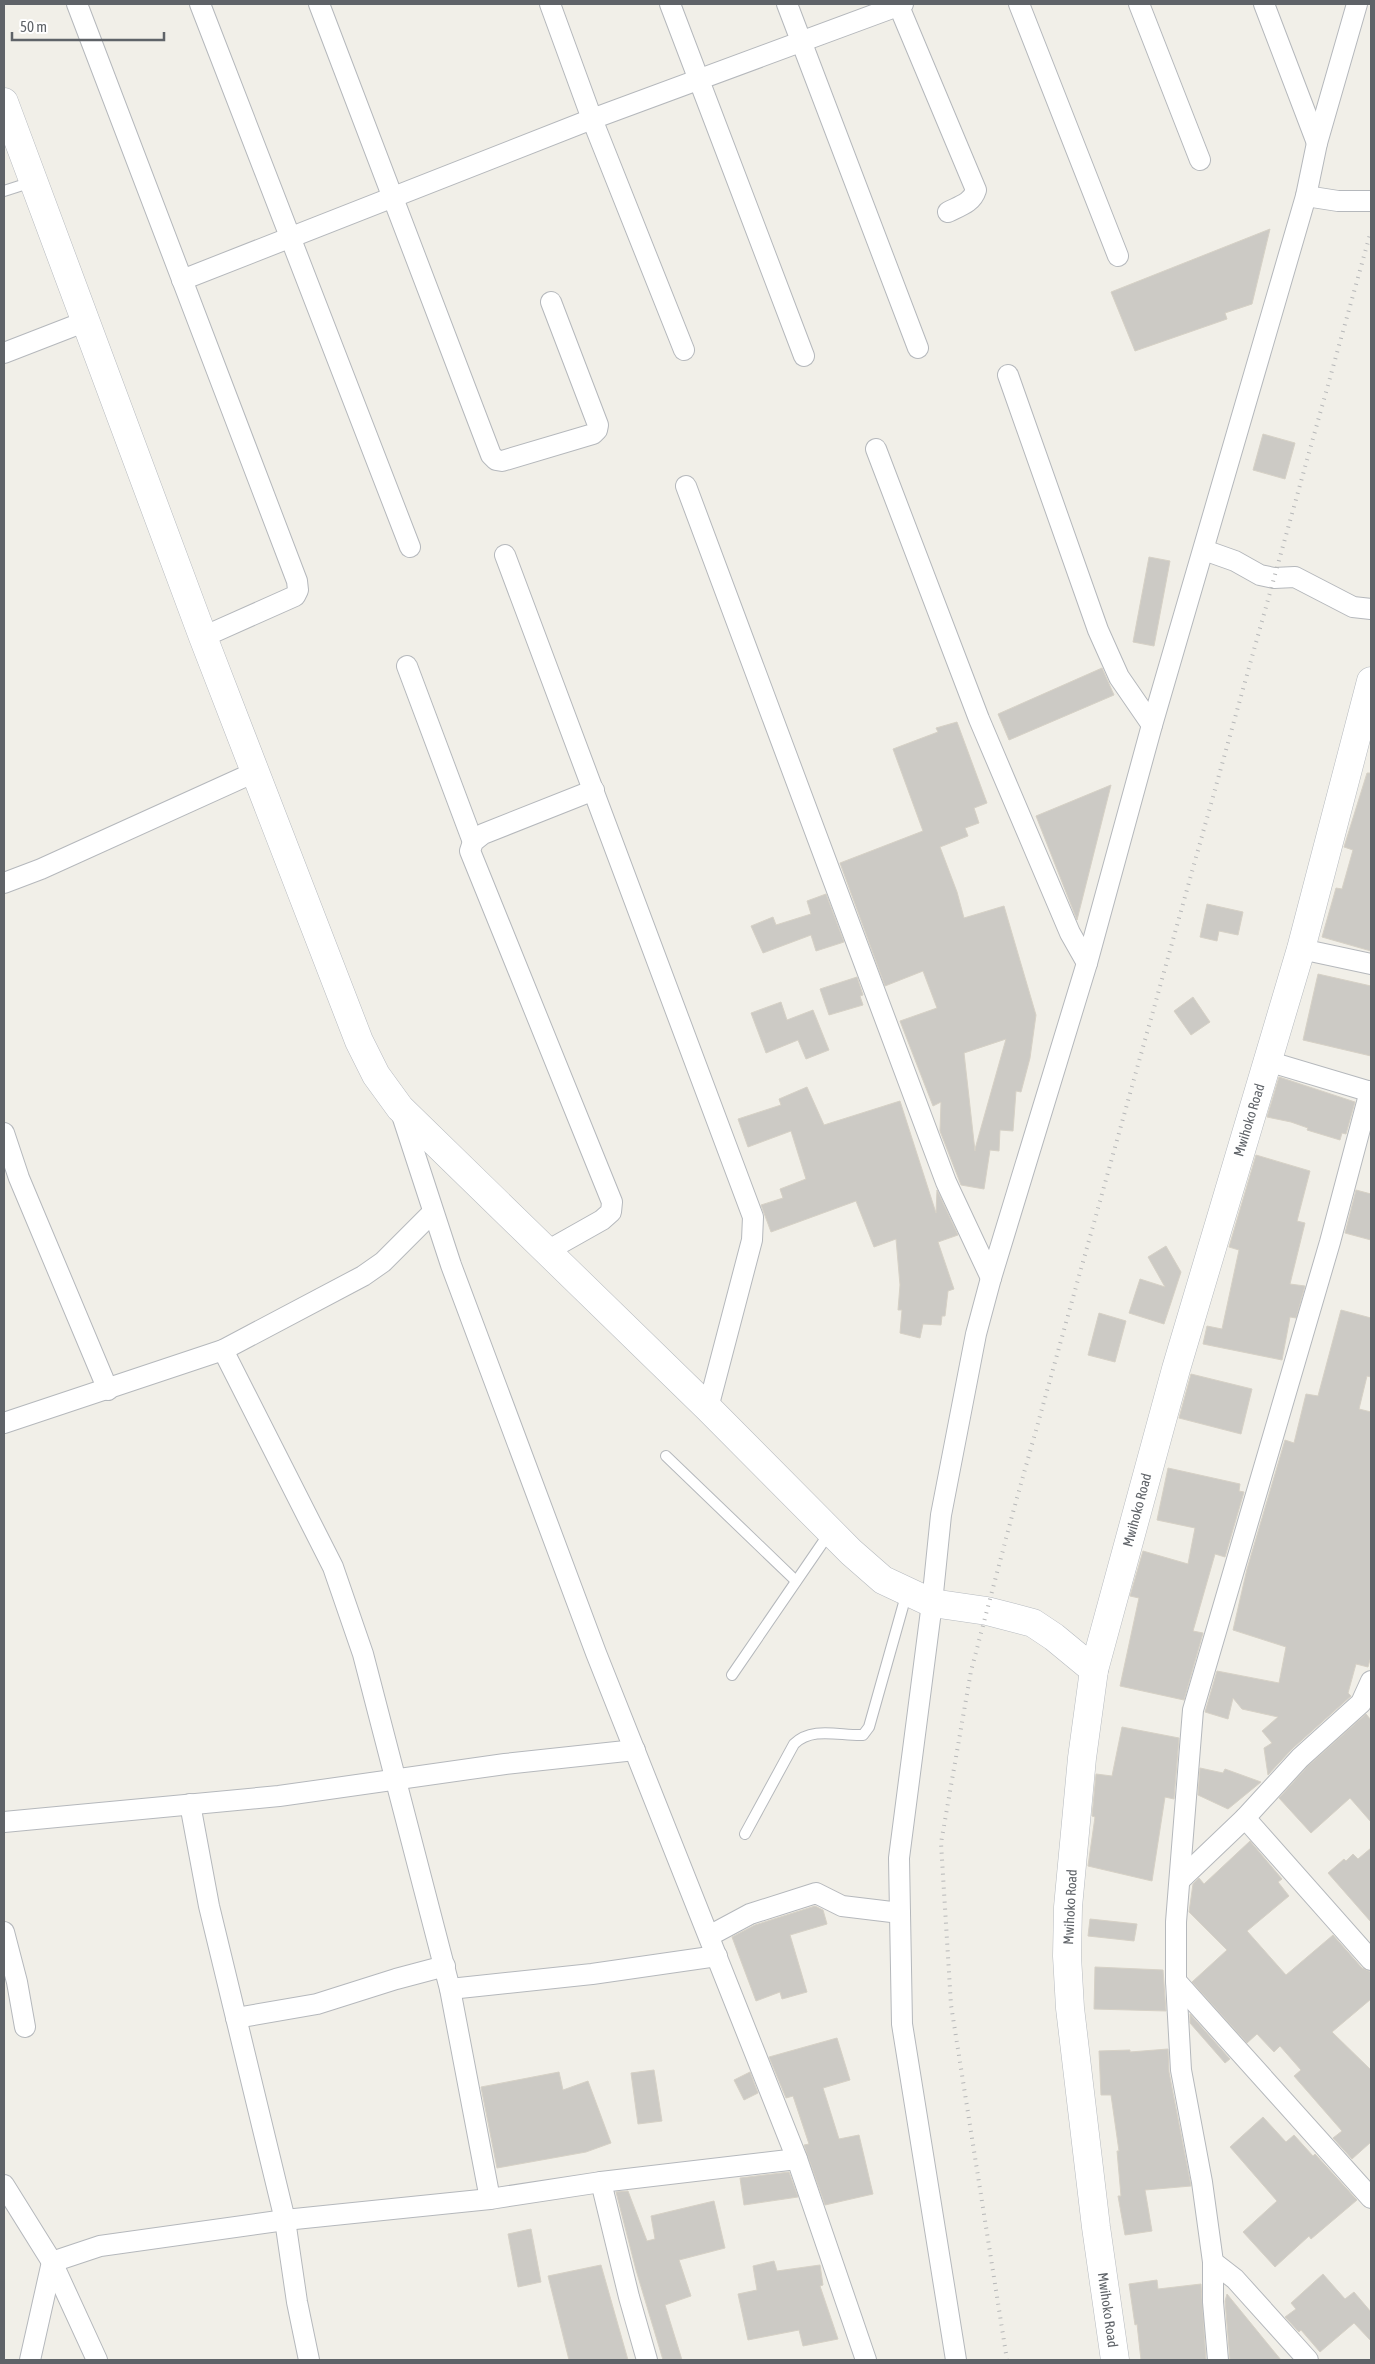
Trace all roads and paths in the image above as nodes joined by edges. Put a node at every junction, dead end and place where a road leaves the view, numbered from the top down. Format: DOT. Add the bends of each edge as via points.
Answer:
graph roads {
  1 [pos="77,4"];
  2 [pos="200,4"];
  3 [pos="319,4"];
  4 [pos="550,4"];
  5 [pos="670,4"];
  6 [pos="787,4"];
  7 [pos="900,4"];
  8 [pos="1019,4"];
  9 [pos="1139,4"];
  10 [pos="1264,4"];
  11 [pos="1357,4"];
  12 [pos="801,41"];
  13 [pos="697,80"];
  14 [pos="4,102"];
  15 [pos="592,119"];
  16 [pos="1317,143"];
  17 [pos="1200,160"];
  18 [pos="33,182"];
  19 [pos="4,191"];
  20 [pos="392,196"];
  21 [pos="1306,196"];
  22 [pos="1371,201"];
  23 [pos="948,212"];
  24 [pos="290,238"];
  25 [pos="1118,256"];
  26 [pos="182,280"];
  27 [pos="551,302"];
  28 [pos="84,322"];
  29 [pos="918,348"];
  30 [pos="684,350"];
  31 [pos="4,353"];
  32 [pos="804,356"];
  33 [pos="1008,375"];
  34 [pos="876,449"];
  35 [pos="686,486"];
  36 [pos="410,547"];
  37 [pos="1204,550"];
  38 [pos="505,555"];
  39 [pos="1371,609"];
  40 [pos="203,636"];
  41 [pos="407,666"];
  42 [pos="1371,681"];
  43 [pos="1152,725"];
  44 [pos="255,772"];
  45 [pos="594,790"];
  46 [pos="473,842"];
  47 [pos="4,883"];
  48 [pos="1301,950"];
  49 [pos="1087,963"];
  50 [pos="1371,964"];
  51 [pos="1267,1061"];
  52 [pos="1370,1092"];
  53 [pos="400,1108"];
  54 [pos="4,1133"];
  55 [pos="433,1212"];
  56 [pos="547,1251"];
  57 [pos="991,1278"];
  58 [pos="223,1350"];
  59 [pos="108,1390"];
  60 [pos="708,1408"];
  61 [pos="4,1423"];
  62 [pos="666,1456"];
  63 [pos="830,1531"];
  64 [pos="796,1581"];
  65 [pos="908,1591"];
  66 [pos="932,1603"];
  67 [pos="1094,1670"];
  68 [pos="732,1675"];
  69 [pos="1371,1681"];
  70 [pos="1366,1709"];
  71 [pos="635,1750"];
  72 [pos="397,1779"];
  73 [pos="190,1804"];
  74 [pos="1244,1818"];
  75 [pos="4,1822"];
  76 [pos="745,1834"];
  77 [pos="1180,1880"];
  78 [pos="900,1913"];
  79 [pos="4,1932"];
  80 [pos="709,1936"];
  81 [pos="717,1956"];
  82 [pos="1371,1960"];
  83 [pos="444,1966"];
  84 [pos="1176,1981"];
  85 [pos="450,1989"];
  86 [pos="236,2018"];
  87 [pos="25,2026"];
  88 [pos="798,2159"];
  89 [pos="600,2182"];
  90 [pos="4,2185"];
  91 [pos="1371,2198"];
  92 [pos="490,2199"];
  93 [pos="286,2220"];
  94 [pos="52,2262"];
  95 [pos="1213,2262"];
  96 [pos="859,2359"];
  97 [pos="30,2360"];
  98 [pos="97,2360"];
  99 [pos="309,2360"];
  100 [pos="647,2360"];
  101 [pos="956,2360"];
  102 [pos="1115,2360"];
  103 [pos="1218,2360"];
  104 [pos="1308,2360"];
  1 -- 26 [label="street"];
  2 -- 24 [label="street"];
  3 -- 20 [label="street"];
  4 -- 15 [label="street"];
  5 -- 13 [label="street"];
  6 -- 12 [label="street"];
  7 -- 12 [label="street"];
  7 -- 23 [label="street" via="976,190 974,198"];
  8 -- 25 [label="street"];
  9 -- 17 [label="street"];
  10 -- 16 [label="street"];
  11 -- 16 [label="street"];
  12 -- 13 [label="street"];
  12 -- 29 [label="street"];
  13 -- 15 [label="street"];
  13 -- 32 [label="street"];
  14 -- 18 [label="street"];
  15 -- 20 [label="street"];
  15 -- 30 [label="street"];
  16 -- 21 [label="street"];
  18 -- 19 [label="lane"];
  18 -- 28 [label="street"];
  20 -- 24 [label="street"];
  20 -- 27 [label="street" via="490,456 496,460 502,461 598,430"];
  21 -- 22 [label="street" via="1338,201"];
  21 -- 37 [label="street"];
  24 -- 26 [label="street"];
  24 -- 36 [label="street"];
  26 -- 40 [label="street" via="298,590 294,596"];
  28 -- 31 [label="street"];
  28 -- 40 [label="street"];
  33 -- 43 [label="street" via="1098,630 1119,677"];
  34 -- 49 [label="street" via="979,719 1070,933"];
  35 -- 57 [label="street" via="946,1182"];
  37 -- 39 [label="street" via="1260,575 1294,577 1353,606"];
  37 -- 43 [label="street"];
  38 -- 45 [label="street"];
  40 -- 44 [label="street"];
  41 -- 46 [label="street"];
  42 -- 48 [label="street, Mwihoko Road"];
  43 -- 49 [label="street"];
  44 -- 47 [label="street"];
  44 -- 53 [label="street" via="359,1040 376,1075"];
  45 -- 46 [label="street" via="483,834"];
  45 -- 60 [label="street" via="753,1217 752,1240"];
  46 -- 56 [label="street" via="470,851 612,1202 611,1212 602,1220"];
  48 -- 50 [label="street"];
  48 -- 51 [label="street, Mwihoko Road"];
  49 -- 57 [label="street"];
  51 -- 52 [label="street"];
  51 -- 67 [label="street, Mwihoko Road" via="1176,1369"];
  52 -- 77 [label="street" via="1330,1242 1193,1710"];
  53 -- 55 [label="street"];
  53 -- 56 [label="street"];
  54 -- 59 [label="street" via="19,1178"];
  55 -- 58 [label="street" via="383,1262 363,1276"];
  55 -- 71 [label="street"];
  56 -- 60 [label="street"];
  57 -- 66 [label="street" via="976,1334 941,1515"];
  58 -- 59 [label="street"];
  58 -- 72 [label="street" via="333,1567 362,1654"];
  59 -- 61 [label="street"];
  60 -- 63 [label="street"];
  62 -- 64 [label="lane"];
  63 -- 64 [label="lane"];
  63 -- 65 [label="street" via="883,1580"];
  64 -- 68 [label="lane"];
  65 -- 66 [label="street"];
  65 -- 76 [label="lane" via="869,1727 863,1735 811,1733 801,1737 794,1744"];
  66 -- 67 [label="street" via="987,1611 1033,1624"];
  66 -- 78 [label="street" via="899,1858"];
  67 -- 102 [label="street, Mwihoko Road" via="1082,1758 1068,1907 1067,1956 1073,2036"];
  69 -- 70 [label="street"];
  70 -- 74 [label="street" via="1300,1758"];
  71 -- 72 [label="street"];
  71 -- 80 [label="street"];
  72 -- 73 [label="street" via="279,1796"];
  72 -- 83 [label="street"];
  73 -- 75 [label="street"];
  73 -- 86 [label="street" via="209,1906"];
  74 -- 77 [label="street"];
  74 -- 82 [label="street"];
  77 -- 84 [label="street"];
  78 -- 80 [label="street" via="842,1906 816,1893 750,1914"];
  78 -- 101 [label="street" via="902,2024"];
  79 -- 87 [label="street" via="18,1982"];
  80 -- 81 [label="street"];
  81 -- 85 [label="street" via="592,1974"];
  81 -- 88 [label="street"];
  83 -- 85 [label="street"];
  83 -- 86 [label="street" via="317,2004"];
  84 -- 91 [label="street"];
  84 -- 95 [label="street" via="1182,2070"];
  85 -- 92 [label="street"];
  86 -- 93 [label="street"];
  88 -- 89 [label="street"];
  88 -- 96 [label="street"];
  89 -- 92 [label="street"];
  89 -- 100 [label="street"];
  90 -- 94 [label="street"];
  92 -- 93 [label="street"];
  93 -- 94 [label="street" via="100,2246"];
  93 -- 99 [label="street" via="296,2302"];
  94 -- 97 [label="street"];
  94 -- 98 [label="street"];
  95 -- 103 [label="street"];
  95 -- 104 [label="street" via="1235,2279"];
}
